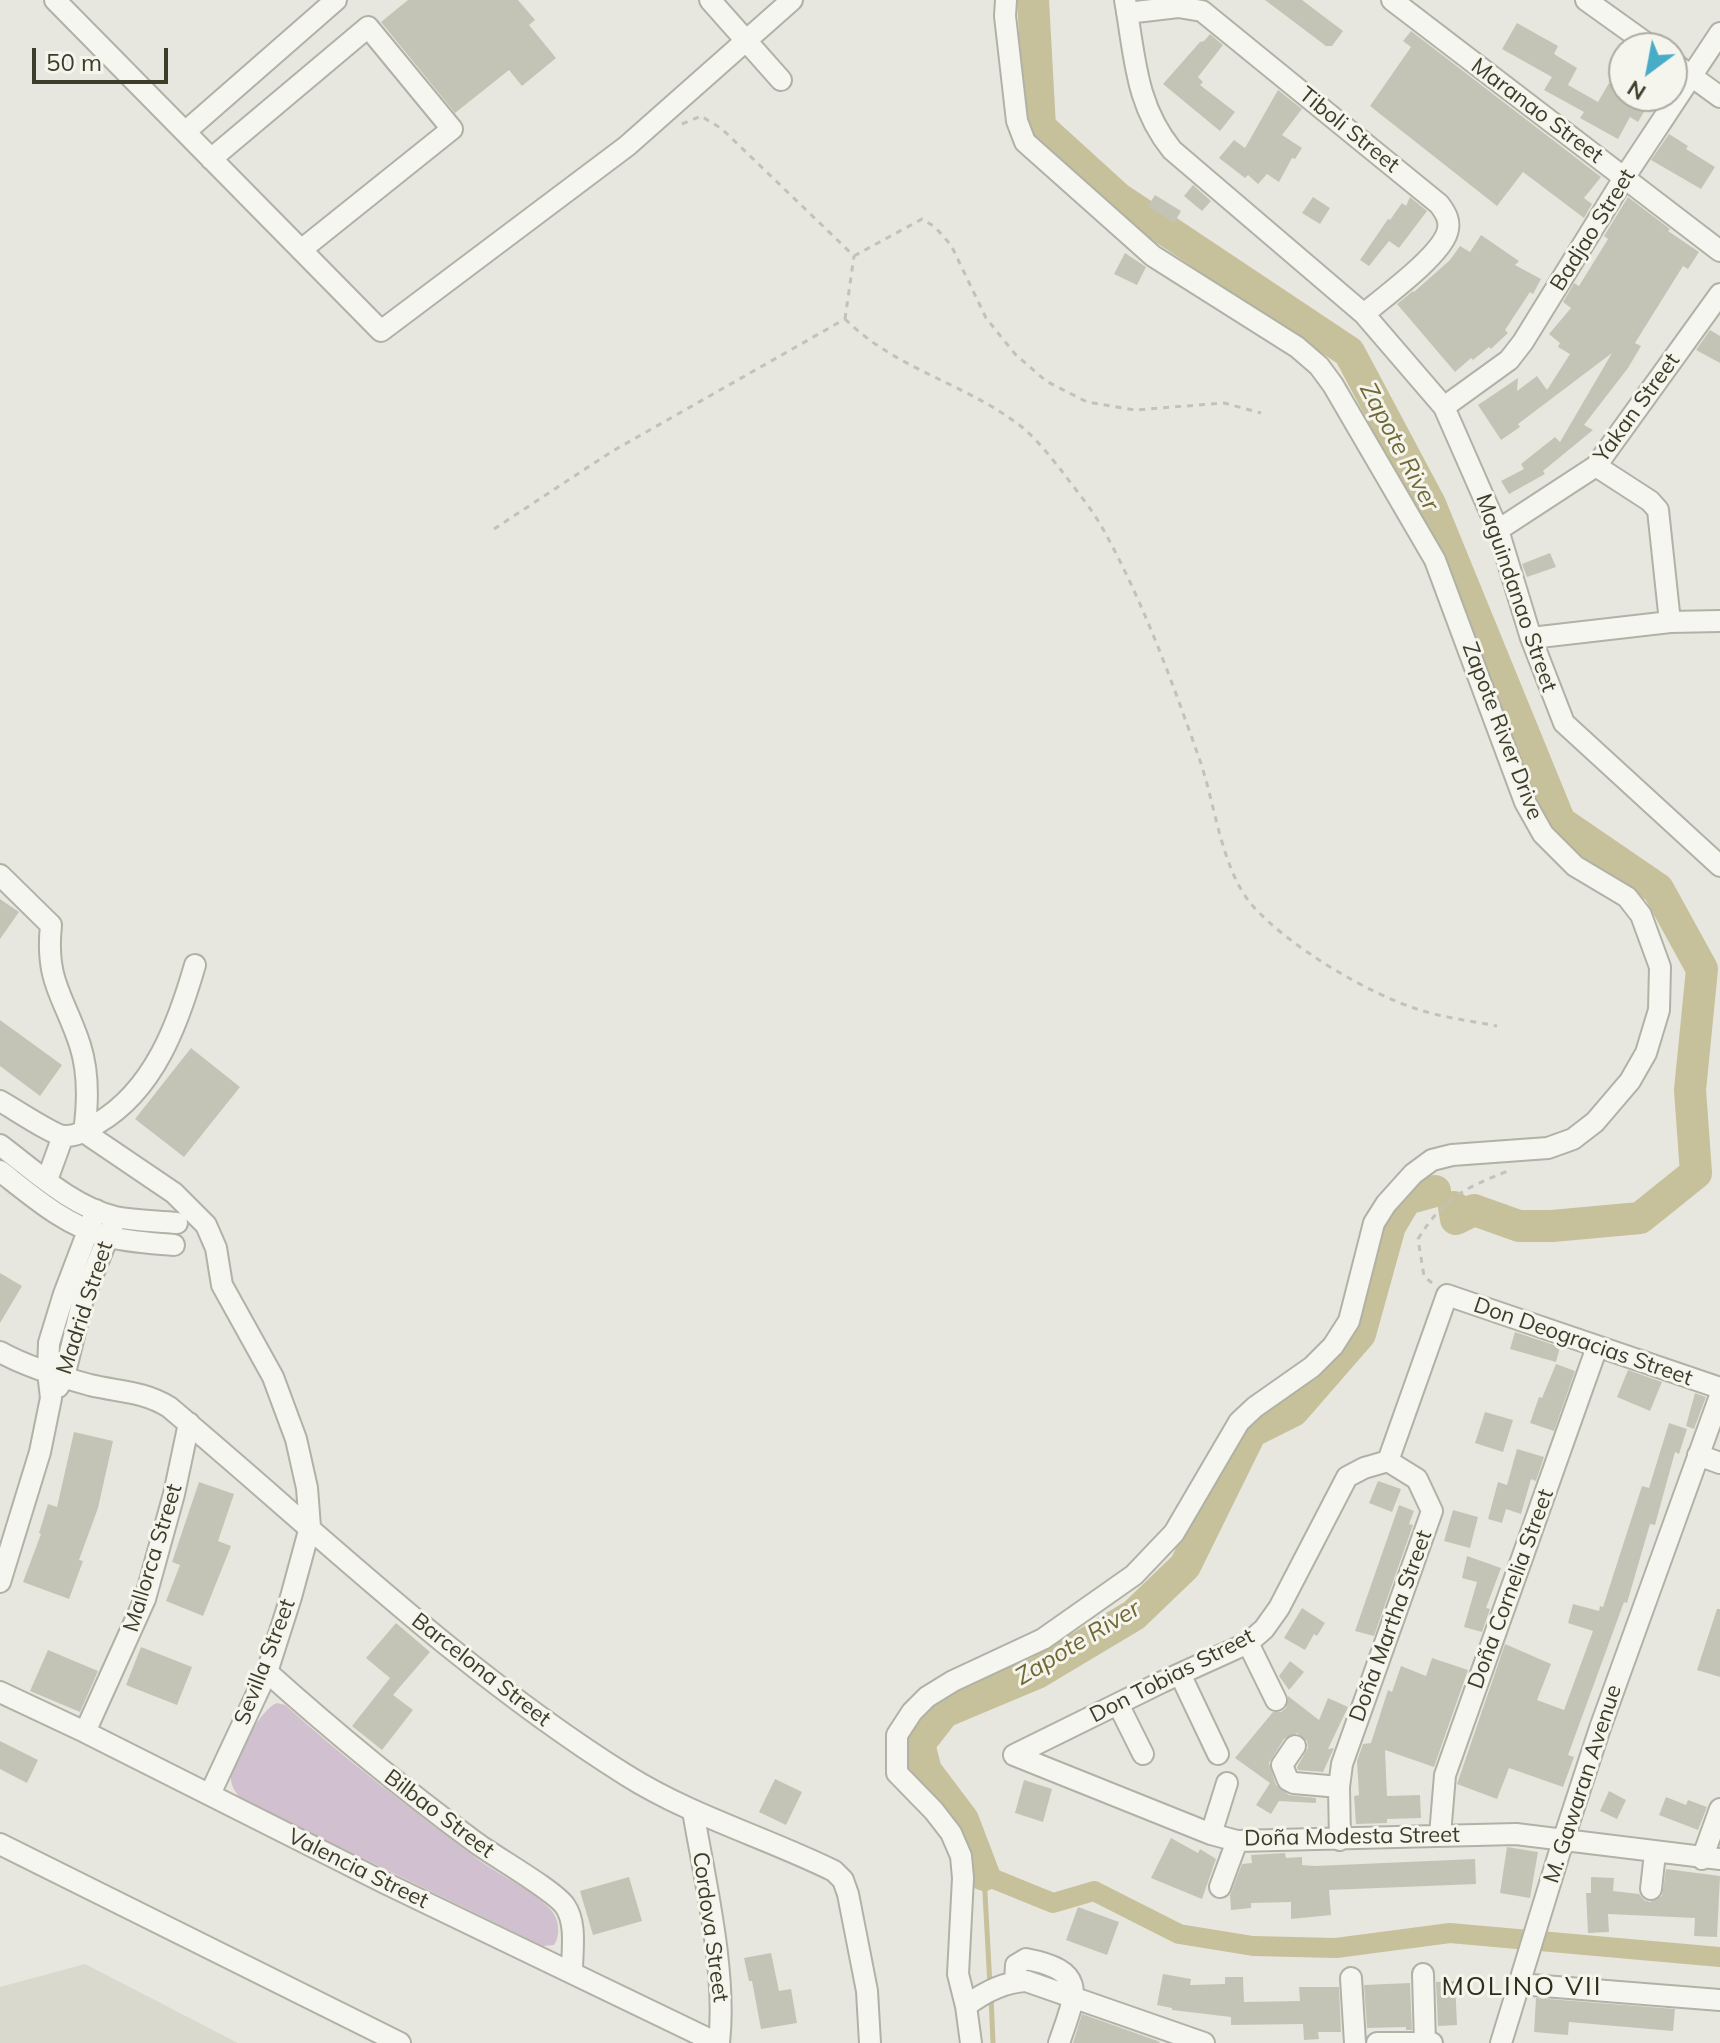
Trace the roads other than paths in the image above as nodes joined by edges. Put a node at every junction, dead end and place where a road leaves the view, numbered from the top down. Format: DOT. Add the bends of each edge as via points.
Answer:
graph roads {
  1 [pos="55,0"];
  2 [pos="336,0"];
  3 [pos="710,0"];
  4 [pos="792,0"];
  5 [pos="1006,0"];
  6 [pos="1392,0"];
  7 [pos="1586,0"];
  8 [pos="1126,7"];
  9 [pos="1631,32"];
  10 [pos="1720,33"];
  11 [pos="746,41"];
  12 [pos="1688,73"];
  13 [pos="1692,76"];
  14 [pos="781,80"];
  15 [pos="1720,97"];
  16 [pos="185,132"];
  17 [pos="211,159"];
  18 [pos="1624,178"];
  19 [pos="301,250"];
  20 [pos="1720,251"];
  21 [pos="1720,294"];
  22 [pos="1364,314"];
  23 [pos="1444,407"];
  24 [pos="1596,466"];
  25 [pos="1498,530"];
  26 [pos="1720,621"];
  27 [pos="1670,622"];
  28 [pos="1531,638"];
  29 [pos="1720,866"];
  30 [pos="0,875"];
  31 [pos="195,965"];
  32 [pos="0,1101"];
  33 [pos="73,1134"];
  34 [pos="0,1145"];
  35 [pos="0,1171"];
  36 [pos="47,1180"];
  37 [pos="96,1210"];
  38 [pos="116,1217"];
  39 [pos="177,1223"];
  40 [pos="98,1233"];
  41 [pos="174,1245"];
  42 [pos="1597,1347"];
  43 [pos="0,1352"];
  44 [pos="56,1374"];
  45 [pos="1720,1388"];
  46 [pos="1720,1396"];
  47 [pos="189,1423"];
  48 [pos="1698,1455"];
  49 [pos="1388,1461"];
  50 [pos="1720,1463"];
  51 [pos="310,1527"];
  52 [pos="0,1582"];
  53 [pos="1248,1643"];
  54 [pos="267,1672"];
  55 [pos="1180,1674"];
  56 [pos="0,1692"];
  57 [pos="1276,1700"];
  58 [pos="1118,1704"];
  59 [pos="85,1732"];
  60 [pos="1295,1746"];
  61 [pos="1143,1754"];
  62 [pos="1218,1754"];
  63 [pos="1014,1755"];
  64 [pos="1227,1783"];
  65 [pos="1339,1787"];
  66 [pos="210,1794"];
  67 [pos="1720,1809"];
  68 [pos="693,1811"];
  69 [pos="1211,1834"];
  70 [pos="1440,1835"];
  71 [pos="1340,1840"];
  72 [pos="1237,1841"];
  73 [pos="1563,1841"];
  74 [pos="0,1844"];
  75 [pos="1655,1853"];
  76 [pos="1711,1859"];
  77 [pos="1220,1887"];
  78 [pos="1651,1889"];
  79 [pos="572,1971"];
  80 [pos="1423,1974"];
  81 [pos="1521,1977"];
  82 [pos="1351,1978"];
  83 [pos="1074,1999"];
  84 [pos="1720,2000"];
  85 [pos="972,2001"];
  86 [pos="1193,2042"];
  87 [pos="1396,2042"];
  88 [pos="400,2043"];
  89 [pos="718,2043"];
  90 [pos="870,2043"];
  91 [pos="971,2043"];
  92 [pos="1059,2043"];
  93 [pos="1355,2043"];
  94 [pos="1377,2043"];
  95 [pos="1425,2043"];
  96 [pos="1432,2043"];
  97 [pos="1501,2043"];
  1 -- 16 [label="street"];
  2 -- 16 [label="street"];
  3 -- 11 [label="street"];
  4 -- 11 [label="street"];
  5 -- 85 [label="street, Zapote River Drive" via="1017,121 1025,142 1153,256 1319,366 1435,560 1525,802 1543,834 1575,866 1627,897 1641,915 1660,967 1659,1010 1646,1053 1595,1122 1573,1139 1548,1148 1432,1160 1404,1184 1374,1223 1349,1321 1333,1346 1239,1422 1174,1533 1134,1575 1043,1639 953,1681 912,1712 897,1735 897,1773 951,1833 961,1856 958,1974"];
  6 -- 18 [label="street, Maranao Street"];
  7 -- 9 [label="street"];
  8 -- 22 [label="street, Maguindanao Street" via="1143,99 1154,128 1172,150"];
  8 -- 22 [label="street, Tiboli Street" via="1202,11 1439,204 1448,230 1440,248"];
  10 -- 13 [label="street, Badjao Street"];
  11 -- 14 [label="street"];
  11 -- 19 [label="street" via="627,146 381,331"];
  12 -- 13 [label="street"];
  13 -- 15 [label="street"];
  13 -- 18 [label="street, Badjao Street"];
  16 -- 17 [label="street"];
  17 -- 19 [label="street"];
  17 -- 19 [label="street" via="368,27 452,129"];
  18 -- 20 [label="street, Maranao Street"];
  18 -- 23 [label="street, Badjao Street" via="1509,360"];
  21 -- 24 [label="street, Yakan Street"];
  22 -- 23 [label="street, Maguindanao Street"];
  23 -- 25 [label="street, Maguindanao Street"];
  24 -- 25 [label="street, Yakan Street"];
  24 -- 27 [label="street, Yakan Street" via="1658,510"];
  25 -- 28 [label="street, Maguindanao Street"];
  26 -- 27 [label="street"];
  27 -- 28 [label="street"];
  28 -- 29 [label="street, Maguindanao Street" via="1564,723"];
  30 -- 33 [label="street" via="51,925 54,983 81,1047 89,1102"];
  31 -- 33 [label="street" via="166,1045 147,1077 108,1118"];
  32 -- 33 [label="street"];
  33 -- 36 [label="street"];
  33 -- 51 [label="street" via="174,1193 206,1225 222,1285 273,1377 296,1439"];
  34 -- 36 [label="street"];
  35 -- 40 [label="street" via="58,1214"];
  36 -- 37 [label="street"];
  37 -- 38 [label="street"];
  37 -- 40 [label="street, Madrid Street"];
  38 -- 39 [label="street"];
  38 -- 40 [label="street, Madrid Street"];
  40 -- 41 [label="street"];
  40 -- 44 [label="street, Madrid Street" via="64,1294 49,1343"];
  42 -- 45 [label="street, Don Deogracias Street"];
  42 -- 49 [label="street, Don Deogracias Street" via="1447,1295"];
  42 -- 70 [label="street, Doña Cornelia Street" via="1445,1775"];
  43 -- 44 [label="street, Barcelona Street"];
  44 -- 47 [label="street, Barcelona Street" via="151,1396"];
  44 -- 52 [label="street, Madrid Street" via="28,1497"];
  46 -- 48 [label="street, M. Gawaran Avenue"];
  47 -- 51 [label="street, Barcelona Street"];
  47 -- 59 [label="street, Mallorca Street" via="145,1599"];
  48 -- 50 [label="street"];
  48 -- 73 [label="street, M. Gawaran Avenue"];
  49 -- 53 [label="street, Don Tobias Street" via="1347,1477 1279,1608"];
  49 -- 65 [label="street, Doña Martha Street" via="1417,1479 1432,1511 1342,1764"];
  51 -- 54 [label="street, Sevilla Street"];
  51 -- 68 [label="street, Barcelona Street" via="418,1622 557,1729"];
  53 -- 55 [label="street, Don Tobias Street"];
  53 -- 57 [label="street"];
  54 -- 66 [label="street, Sevilla Street"];
  54 -- 79 [label="street, Bilbao Street" via="422,1803 559,1899 571,1920"];
  55 -- 58 [label="street, Don Tobias Street"];
  55 -- 62 [label="street"];
  56 -- 59 [label="street, Valencia Street"];
  58 -- 61 [label="street"];
  58 -- 63 [label="street, Don Tobias Street"];
  59 -- 66 [label="street, Valencia Street"];
  60 -- 65 [label="street" via="1282,1765 1288,1780"];
  63 -- 69 [label="street, Doña Modesta Street"];
  64 -- 69 [label="street"];
  65 -- 71 [label="street, Doña Martha Street"];
  66 -- 79 [label="street, Valencia Street"];
  67 -- 76 [label="street"];
  68 -- 89 [label="street, Cordova Street" via="713,1927 722,2018"];
  68 -- 90 [label="street, Barcelona Street" via="823,1865 843,1880 867,1991"];
  69 -- 72 [label="street, Doña Modesta Street"];
  70 -- 71 [label="street, Doña Modesta Street"];
  70 -- 73 [label="street, Doña Modesta Street" via="1516,1834"];
  71 -- 72 [label="street, Doña Modesta Street"];
  72 -- 77 [label="street"];
  73 -- 75 [label="street, Doña Modesta Street"];
  73 -- 81 [label="street, M. Gawaran Avenue"];
  74 -- 88 [label="street"];
  75 -- 76 [label="street, Doña Modesta Street"];
  75 -- 78 [label="street"];
  79 -- 89 [label="street, Valencia Street"];
  80 -- 95 [label="street"];
  81 -- 84 [label="street"];
  81 -- 97 [label="street, M. Gawaran Avenue"];
  82 -- 93 [label="street"];
  83 -- 85 [label="street" via="1026,1981"];
  83 -- 86 [label="street"];
  83 -- 92 [label="street"];
  85 -- 91 [label="street, Zapote River Drive"];
  87 -- 94 [label="street"];
  87 -- 95 [label="street"];
  95 -- 96 [label="street"];
}
